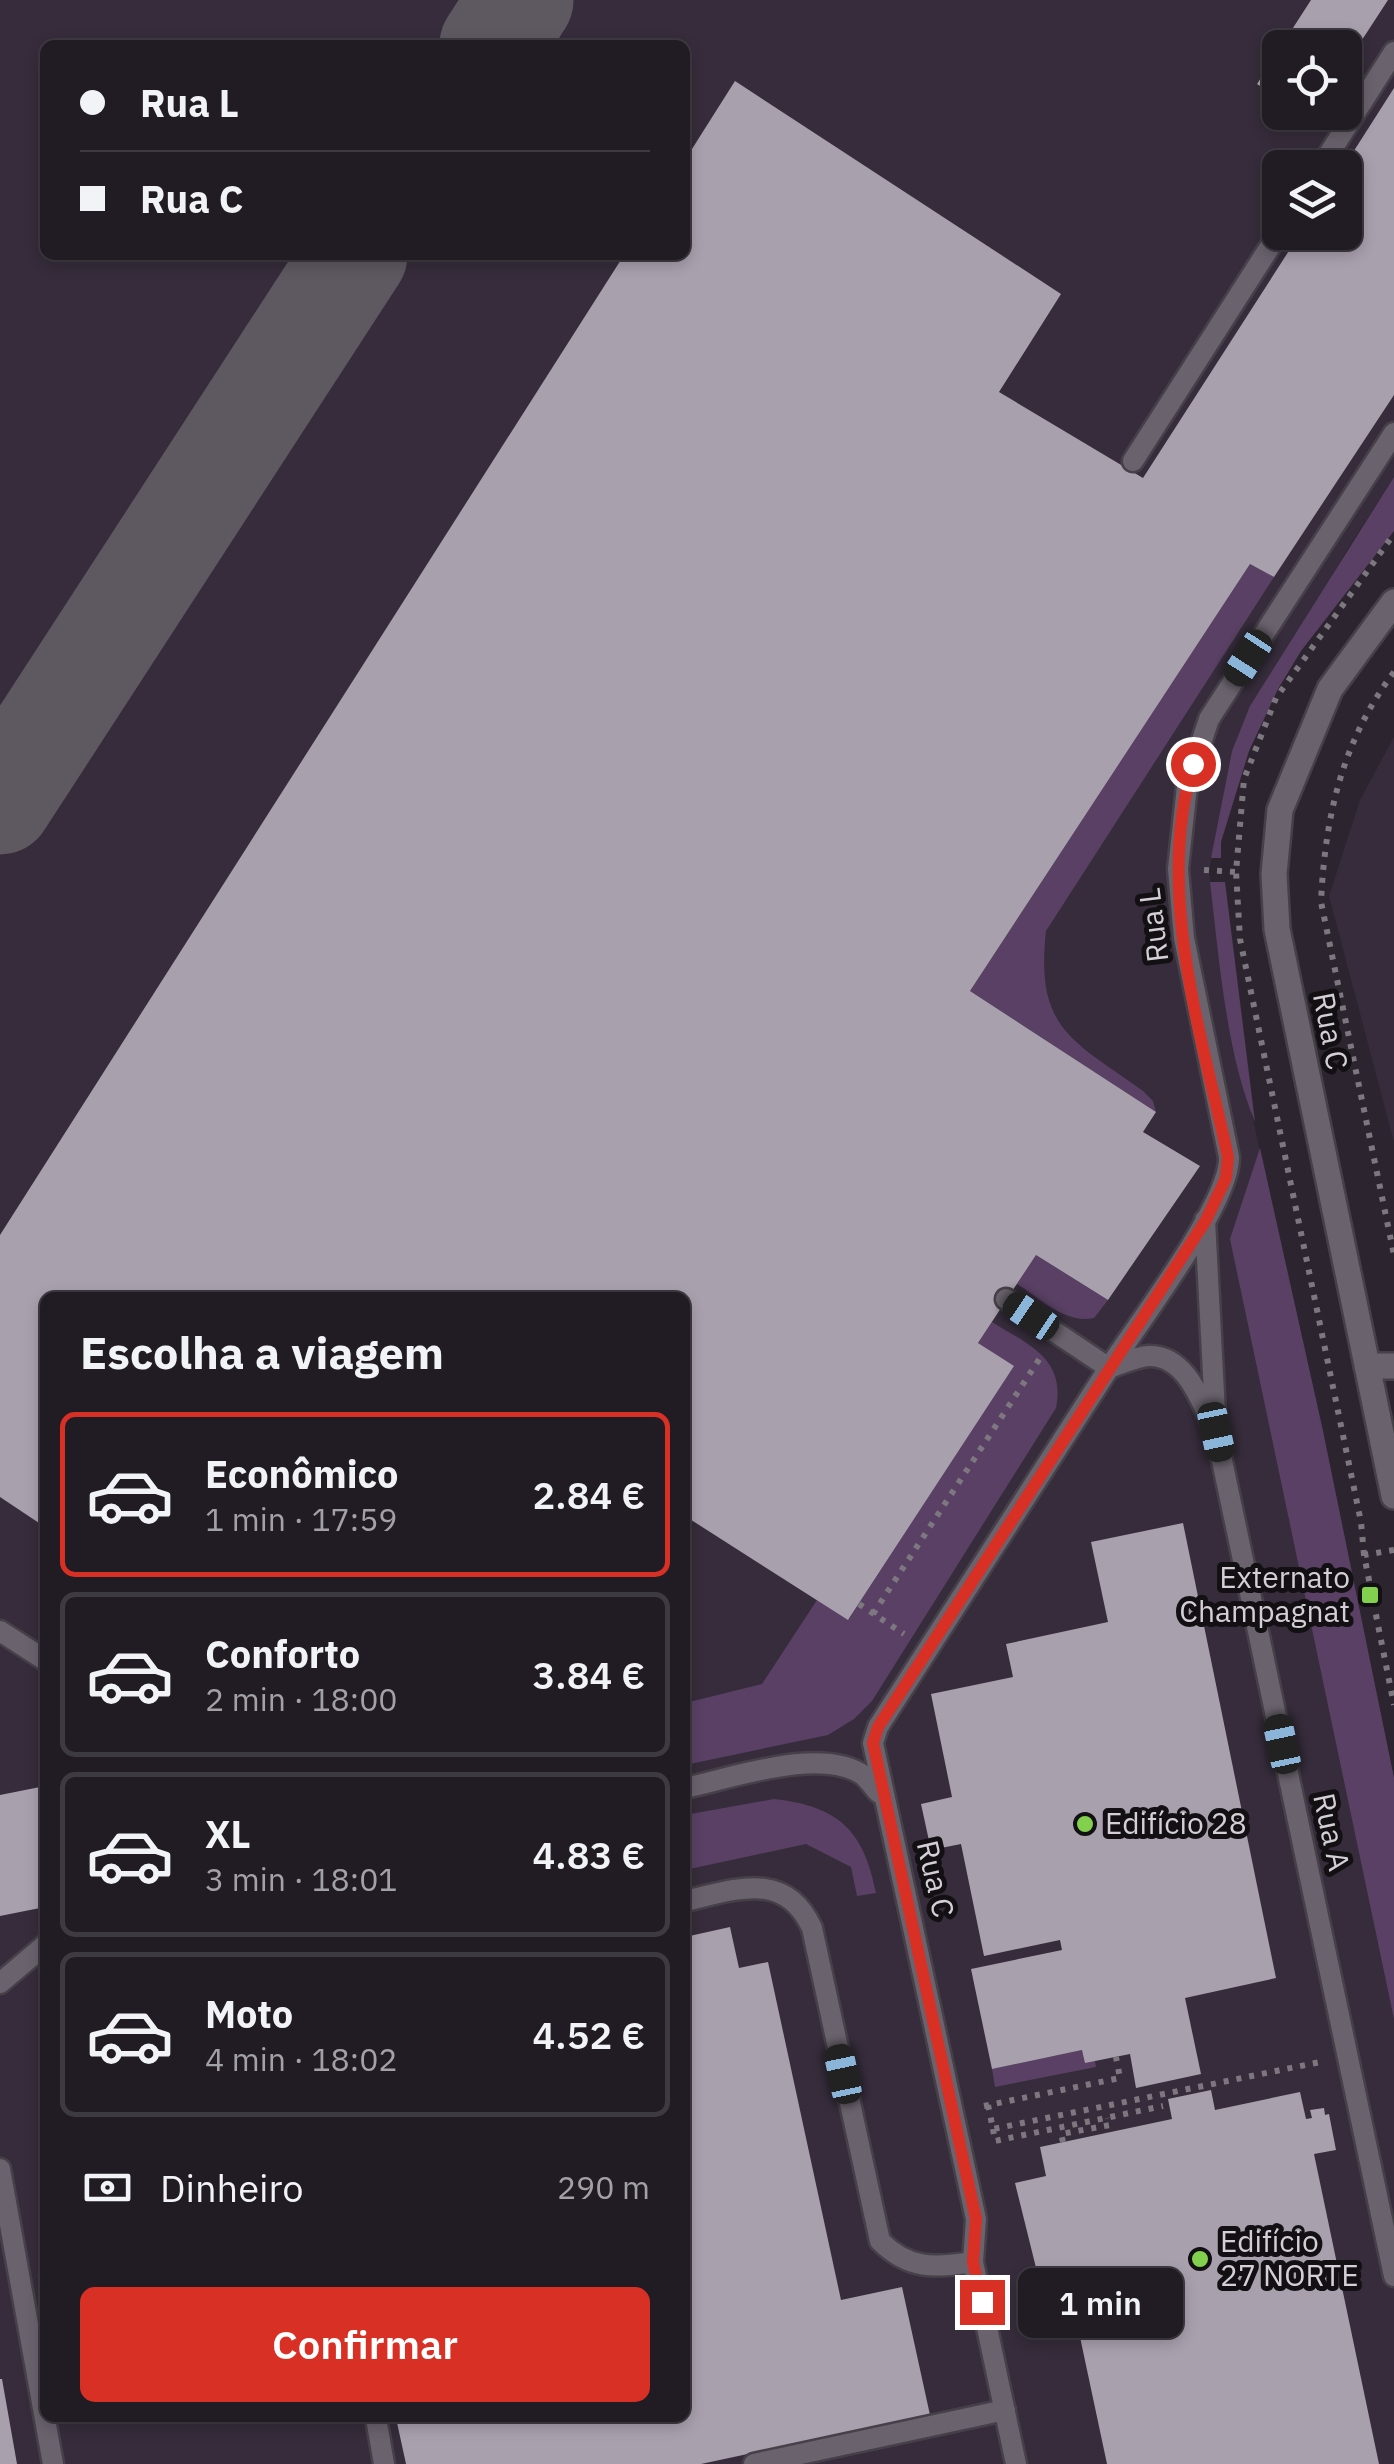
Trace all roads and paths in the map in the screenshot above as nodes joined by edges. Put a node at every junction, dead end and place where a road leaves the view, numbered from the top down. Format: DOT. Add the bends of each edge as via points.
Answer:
graph roads {
  1 [pos="1394,52"];
  2 [pos="1331,150"];
  3 [pos="1268,250"];
  4 [pos="1394,433"];
  5 [pos="1133,461"];
  6 [pos="1394,602"];
  7 [pos="1394,672"];
  8 [pos="1178,869"];
  9 [pos="1274,874"];
  10 [pos="1206,1220"];
  11 [pos="1394,1255"];
  12 [pos="1006,1299"];
  13 [pos="1056,1332"];
  14 [pos="1367,1366"];
  15 [pos="1394,1366"];
  16 [pos="1108,1368"];
  17 [pos="1216,1432"];
  18 [pos="1394,1496"];
  19 [pos="1394,1550"];
  20 [pos="858,1604"];
  21 [pos="873,1614"];
  22 [pos="0,1632"];
  23 [pos="928,1649"];
  24 [pos="40,1657"];
  25 [pos="1394,1706"];
  26 [pos="878,1727"];
  27 [pos="810,1762"];
  28 [pos="690,1787"];
  29 [pos="883,1799"];
  30 [pos="690,1900"];
  31 [pos="40,1949"];
  32 [pos="0,1982"];
  33 [pos="1348,2056"];
  34 [pos="1116,2057"];
  35 [pos="988,2105"];
  36 [pos="1163,2106"];
  37 [pos="954,2112"];
  38 [pos="1108,2118"];
  39 [pos="993,2129"];
  40 [pos="1063,2142"];
  41 [pos="0,2169"];
  42 [pos="973,2262"];
  43 [pos="1394,2276"];
  44 [pos="40,2392"];
  45 [pos="1005,2410"];
  46 [pos="45,2422"];
  47 [pos="377,2422"];
  48 [pos="760,2463"];
  49 [pos="53,2464"];
  50 [pos="384,2464"];
  51 [pos="1016,2464"];
  1 -- 2 [label="lane"];
  3 -- 5 [label="lane"];
  4 -- 8 [label="lane, Rua L" via="1210,719 1187,786"];
  6 -- 9 [label="street, Rua C" via="1330,689 1280,810"];
  7 -- 11 [label="path" via="1358,726 1336,782 1323,845 1321,902"];
  8 -- 9 [label="path"];
  8 -- 10 [label="lane, Rua L" via="1193,993 1228,1157 1226,1178"];
  9 -- 14 [label="street, Rua C" via="1278,929"];
  10 -- 16 [label="lane"];
  10 -- 17 [label="lane, Rua A"];
  12 -- 13 [label="lane"];
  13 -- 16 [label="lane"];
  13 -- 21 [label="path"];
  14 -- 15 [label="street"];
  14 -- 18 [label="street, Rua C"];
  16 -- 17 [label="lane" via="1150,1356 1168,1362 1187,1375"];
  16 -- 23 [label="lane"];
  17 -- 33 [label="lane, Rua A"];
  19 -- 25 [label="path" via="1364,1555"];
  20 -- 21 [label="path"];
  21 -- 23 [label="path"];
  22 -- 24 [label="lane"];
  23 -- 26 [label="lane"];
  26 -- 27 [label="lane" via="848,1755"];
  26 -- 29 [label="lane, Rua C" via="874,1758"];
  27 -- 28 [label="lane"];
  27 -- 29 [label="lane" via="865,1776"];
  29 -- 37 [label="lane, Rua C"];
  30 -- 42 [label="lane" via="752,1886 798,1905 812,1928 880,2240 917,2266"];
  31 -- 32 [label="lane"];
  33 -- 39 [label="path"];
  33 -- 43 [label="lane, Rua A"];
  34 -- 35 [label="path" via="1120,2078"];
  35 -- 37 [label="path"];
  35 -- 39 [label="path"];
  36 -- 38 [label="path"];
  37 -- 42 [label="lane, Rua C" via="976,2219"];
  38 -- 39 [label="path" via="995,2141"];
  38 -- 40 [label="path" via="1110,2125 1061,2134"];
  41 -- 44 [label="lane"];
  42 -- 45 [label="lane, Rua C"];
  45 -- 48 [label="lane"];
  45 -- 51 [label="lane, Rua C"];
  46 -- 49 [label="lane"];
  47 -- 50 [label="lane"];
}
